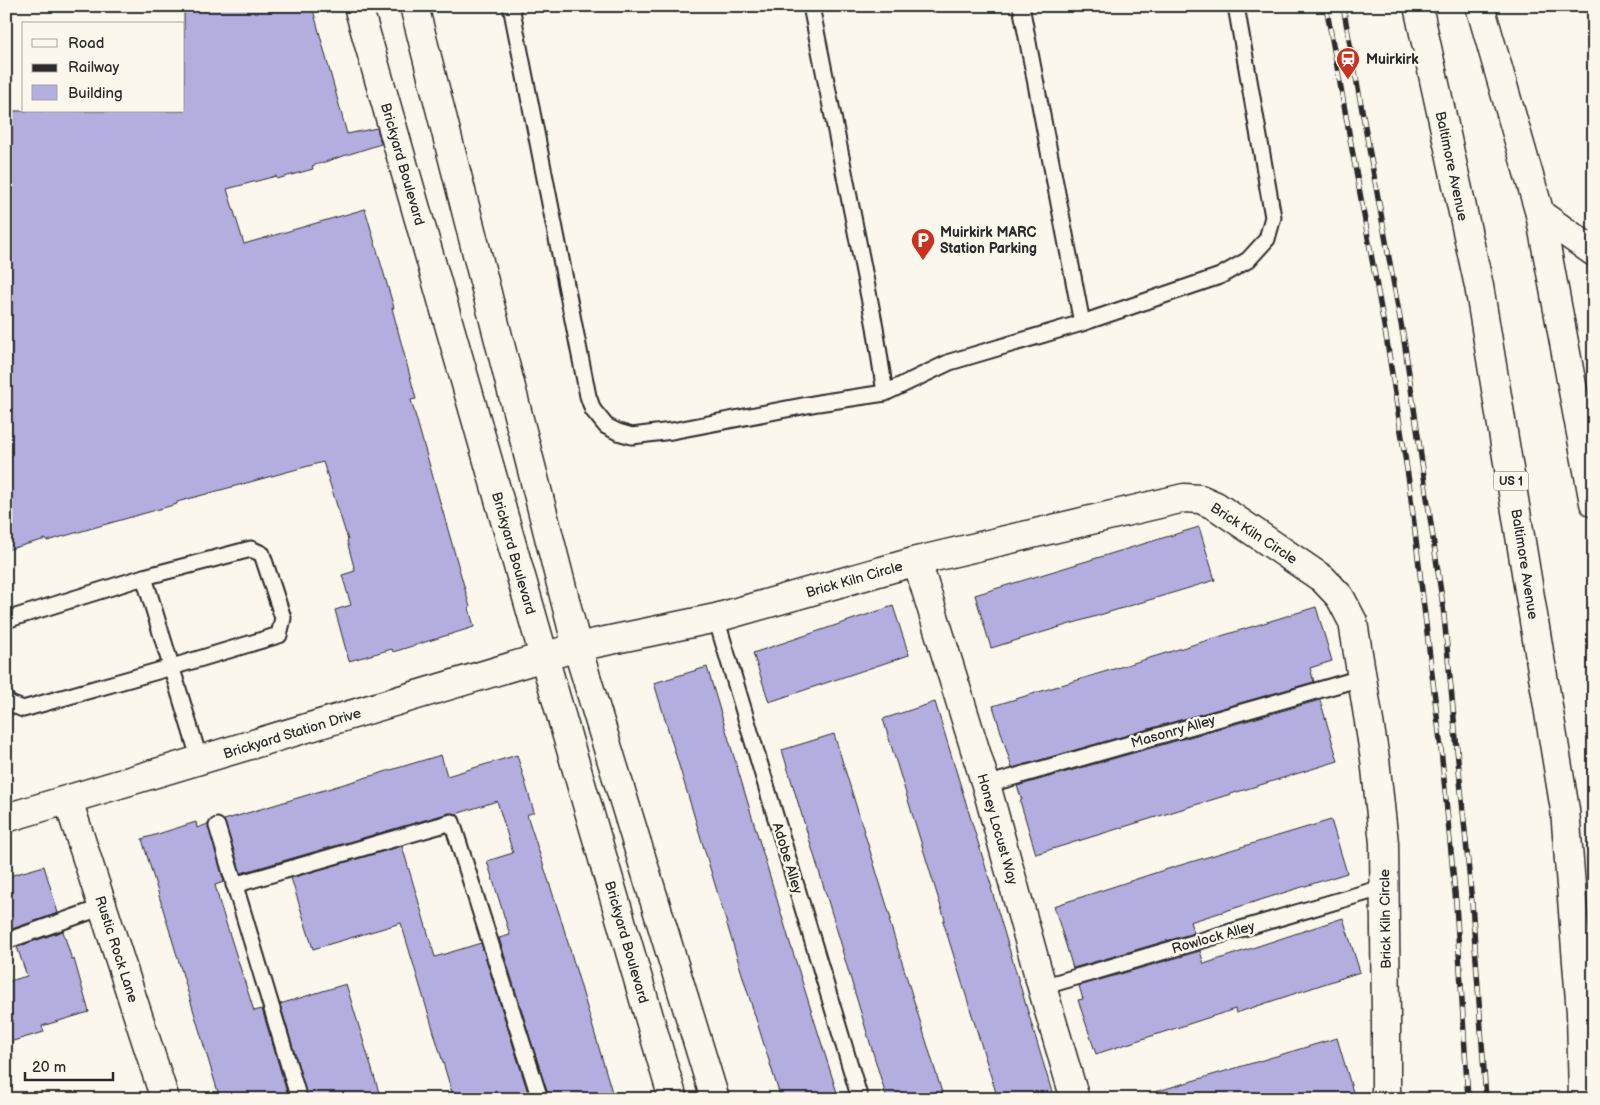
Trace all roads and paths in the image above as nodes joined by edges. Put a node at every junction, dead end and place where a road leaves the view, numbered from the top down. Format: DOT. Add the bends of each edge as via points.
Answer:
graph roads {
  1 [pos="358,6"];
  2 [pos="414,6"];
  3 [pos="512,6"];
  4 [pos="811,6"];
  5 [pos="1021,6"];
  6 [pos="1236,6"];
  7 [pos="1418,6"];
  8 [pos="1480,6"];
  9 [pos="1540,214"];
  10 [pos="1594,252"];
  11 [pos="1082,323"];
  12 [pos="1594,392"];
  13 [pos="885,393"];
  14 [pos="1578,419"];
  15 [pos="1594,503"];
  16 [pos="917,561"];
  17 [pos="144,578"];
  18 [pos="716,618"];
  19 [pos="6,620"];
  20 [pos="577,646"];
  21 [pos="544,658"];
  22 [pos="172,667"];
  23 [pos="1361,678"];
  24 [pos="6,699"];
  25 [pos="200,761"];
  26 [pos="986,785"];
  27 [pos="68,800"];
  28 [pos="6,818"];
  29 [pos="217,826"];
  30 [pos="234,885"];
  31 [pos="1385,887"];
  32 [pos="103,906"];
  33 [pos="6,941"];
  34 [pos="1042,987"];
  35 [pos="165,1099"];
  36 [pos="299,1099"];
  37 [pos="540,1099"];
  38 [pos="673,1099"];
  39 [pos="715,1099"];
  40 [pos="860,1099"];
  41 [pos="1075,1099"];
  42 [pos="1386,1099"];
  43 [pos="1583,1099"];
  1 -- 21 [label="street, Brickyard Boulevard"];
  2 -- 20 [label="street"];
  3 -- 13 [label="lane" via="588,396 593,410 606,426 632,436 672,432"];
  4 -- 13 [label="lane" via="875,327"];
  5 -- 11 [label="lane"];
  6 -- 11 [label="lane" via="1273,218 1267,239 1248,260 1220,276"];
  7 -- 43 [label="street, Baltimore Avenue / US 1" via="1479,286 1565,810 1581,1013"];
  8 -- 9 [label="street"];
  9 -- 10 [label="street"];
  9 -- 14 [label="street"];
  11 -- 13 [label="lane" via="950,362"];
  12 -- 14 [label="street"];
  14 -- 15 [label="street"];
  16 -- 18 [label="street, Brick Kiln Circle"];
  16 -- 23 [label="street, Brick Kiln Circle" via="1184,498 1200,499 1216,506 1324,579 1340,597 1353,622"];
  16 -- 26 [label="street, Honey Locust Way"];
  17 -- 19 [label="lane"];
  17 -- 22 [label="lane"];
  17 -- 22 [label="lane" via="252,549 262,554 283,618 279,635"];
  18 -- 20 [label="street, Brick Kiln Circle"];
  18 -- 40 [label="lane, Adobe Alley"];
  20 -- 21 [label="street, Brickyard Station Drive"];
  20 -- 39 [label="street"];
  21 -- 25 [label="street, Brickyard Station Drive"];
  21 -- 38 [label="street, Brickyard Boulevard"];
  22 -- 24 [label="lane" via="23,709"];
  22 -- 25 [label="lane"];
  23 -- 26 [label="lane, Masonry Alley"];
  23 -- 31 [label="street, Brick Kiln Circle" via="1375,759"];
  25 -- 27 [label="street, Brickyard Station Drive"];
  26 -- 34 [label="street, Honey Locust Way"];
  27 -- 28 [label="street, Brickyard Station Drive"];
  27 -- 32 [label="street, Rustic Rock Lane"];
  29 -- 30 [label="lane"];
  30 -- 36 [label="lane"];
  30 -- 37 [label="lane" via="452,822"];
  31 -- 34 [label="lane, Rowlock Alley"];
  31 -- 42 [label="street, Brick Kiln Circle"];
  32 -- 33 [label="lane"];
  32 -- 35 [label="street, Rustic Rock Lane"];
  34 -- 41 [label="street, Honey Locust Way"];
}
